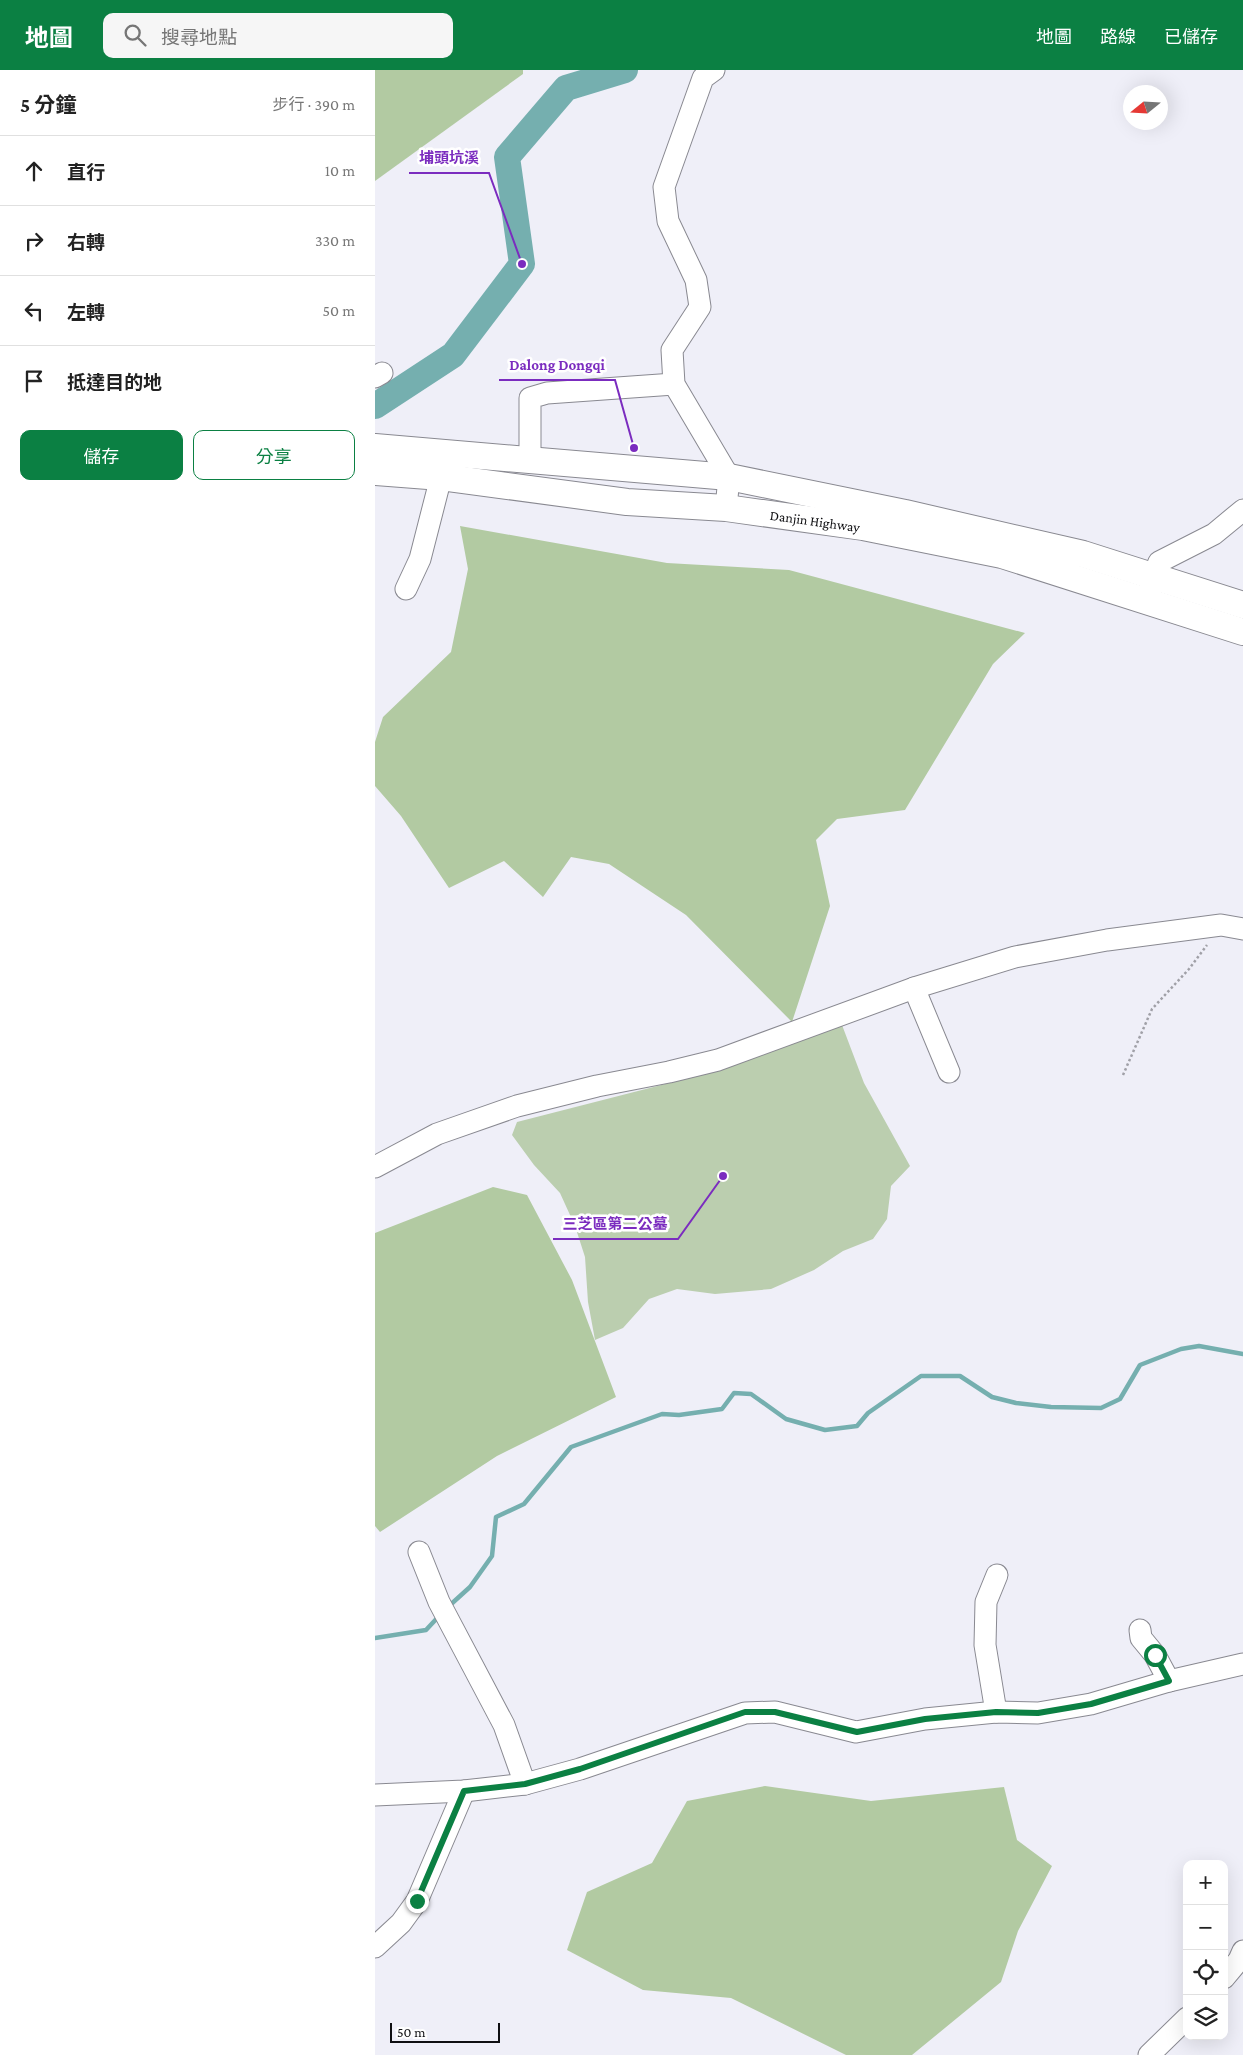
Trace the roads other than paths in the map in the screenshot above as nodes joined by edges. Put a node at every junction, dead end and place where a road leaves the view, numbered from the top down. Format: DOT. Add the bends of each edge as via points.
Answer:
graph roads {
  1 [pos="713,70"];
  2 [pos="674,384"];
  3 [pos="378,447"];
  4 [pos="530,460"];
  5 [pos="375,472"];
  6 [pos="441,477"];
  7 [pos="729,477"];
  8 [pos="726,508"];
  9 [pos="1243,510"];
  10 [pos="406,589"];
  11 [pos="1150,589"];
  12 [pos="1243,605"];
  13 [pos="1243,632"];
  14 [pos="1243,929"];
  15 [pos="914,988"];
  16 [pos="949,1072"];
  17 [pos="375,1167"];
  18 [pos="419,1552"];
  19 [pos="997,1575"];
  20 [pos="1140,1630"];
  21 [pos="1243,1664"];
  22 [pos="1169,1681"];
  23 [pos="996,1712"];
  24 [pos="525,1784"];
  25 [pos="464,1791"];
  26 [pos="375,1795"];
  27 [pos="375,1947"];
  28 [pos="1243,1951"];
  29 [pos="1228,1973"];
  30 [pos="1183,2022"];
  31 [pos="1149,2055"];
  1 -- 2 [label="street" via="703,78 663,187 668,221 696,280 700,307 672,350"];
  2 -- 4 [label="street" via="547,393 530,398"];
  2 -- 7 [label="street"];
  3 -- 4 [label="main road, Danjin Highway"];
  4 -- 7 [label="main road, Danjin Highway"];
  5 -- 6 [label="main road, Danjin Highway"];
  6 -- 8 [label="main road, Danjin Highway" via="627,502"];
  6 -- 10 [label="street" via="421,560"];
  7 -- 8 [label="street"];
  7 -- 11 [label="main road, Danjin Highway" via="1083,554"];
  8 -- 11 [label="main road, Danjin Highway" via="863,527"];
  9 -- 11 [label="street" via="1214,534 1159,562"];
  11 -- 12 [label="main road, Danjin Highway"];
  11 -- 13 [label="main road, Danjin Highway"];
  14 -- 15 [label="street" via="1221,926 1107,940 1015,957"];
  15 -- 16 [label="street"];
  15 -- 17 [label="street" via="718,1060 517,1106 437,1134"];
  18 -- 24 [label="street" via="444,1611 504,1725"];
  19 -- 23 [label="street" via="986,1602 985,1645"];
  20 -- 22 [label="street" via="1141,1638"];
  21 -- 22 [label="street"];
  22 -- 23 [label="street" via="1091,1704 1038,1713"];
  23 -- 24 [label="street" via="925,1719 857,1732 775,1712 745,1712 580,1769"];
  24 -- 25 [label="street"];
  25 -- 26 [label="street"];
  25 -- 27 [label="street" via="417,1901 401,1923"];
  28 -- 29 [label="street"];
  30 -- 31 [label="street"];
}
